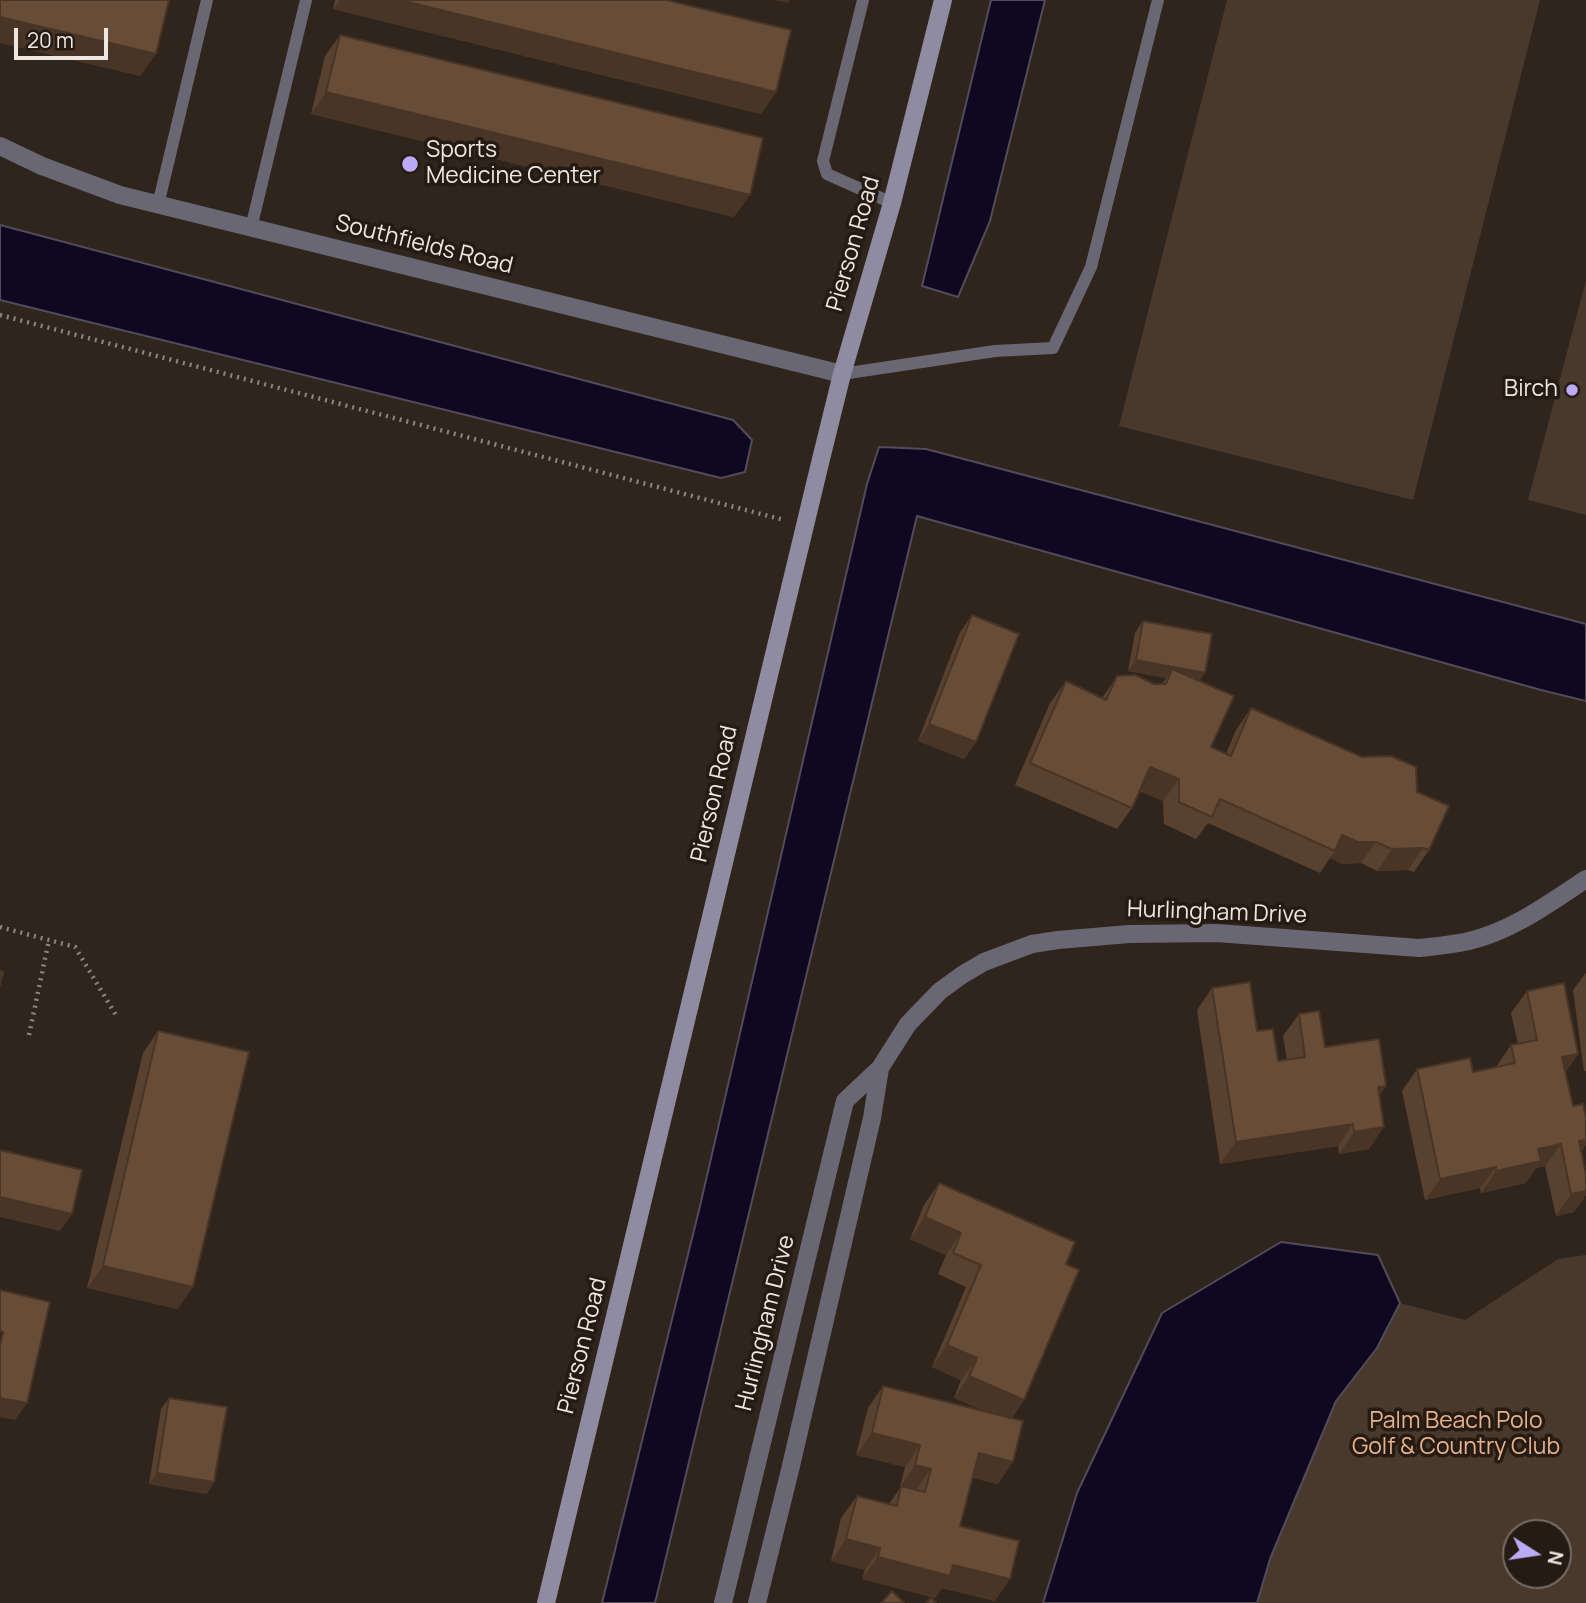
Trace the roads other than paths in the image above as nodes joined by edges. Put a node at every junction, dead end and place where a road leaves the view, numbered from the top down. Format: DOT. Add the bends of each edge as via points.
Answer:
graph roads {
  1 [pos="207,0"];
  2 [pos="306,0"];
  3 [pos="863,0"];
  4 [pos="943,0"];
  5 [pos="1158,0"];
  6 [pos="0,146"];
  7 [pos="892,203"];
  8 [pos="158,205"];
  9 [pos="251,228"];
  10 [pos="842,374"];
  11 [pos="1586,879"];
  12 [pos="880,1068"];
  13 [pos="546,1603"];
  14 [pos="723,1603"];
  15 [pos="757,1603"];
  1 -- 8 [label="lane"];
  2 -- 9 [label="lane"];
  3 -- 7 [label="lane" via="823,161 827,174"];
  4 -- 7 [label="street, Pierson Road"];
  5 -- 10 [label="lane" via="1091,267 1053,348 995,351"];
  6 -- 8 [label="street, Southfields Road" via="107,191"];
  7 -- 10 [label="street, Pierson Road"];
  8 -- 9 [label="street, Southfields Road"];
  9 -- 10 [label="street, Southfields Road"];
  10 -- 13 [label="street, Pierson Road"];
  11 -- 12 [label="street, Hurlingham Drive" via="1493,934 1444,946 1217,933 1129,934 1032,944 984,962 940,991 908,1024"];
  12 -- 14 [label="street, Hurlingham Drive" via="845,1101"];
  12 -- 15 [label="street, Hurlingham Drive"];
}
